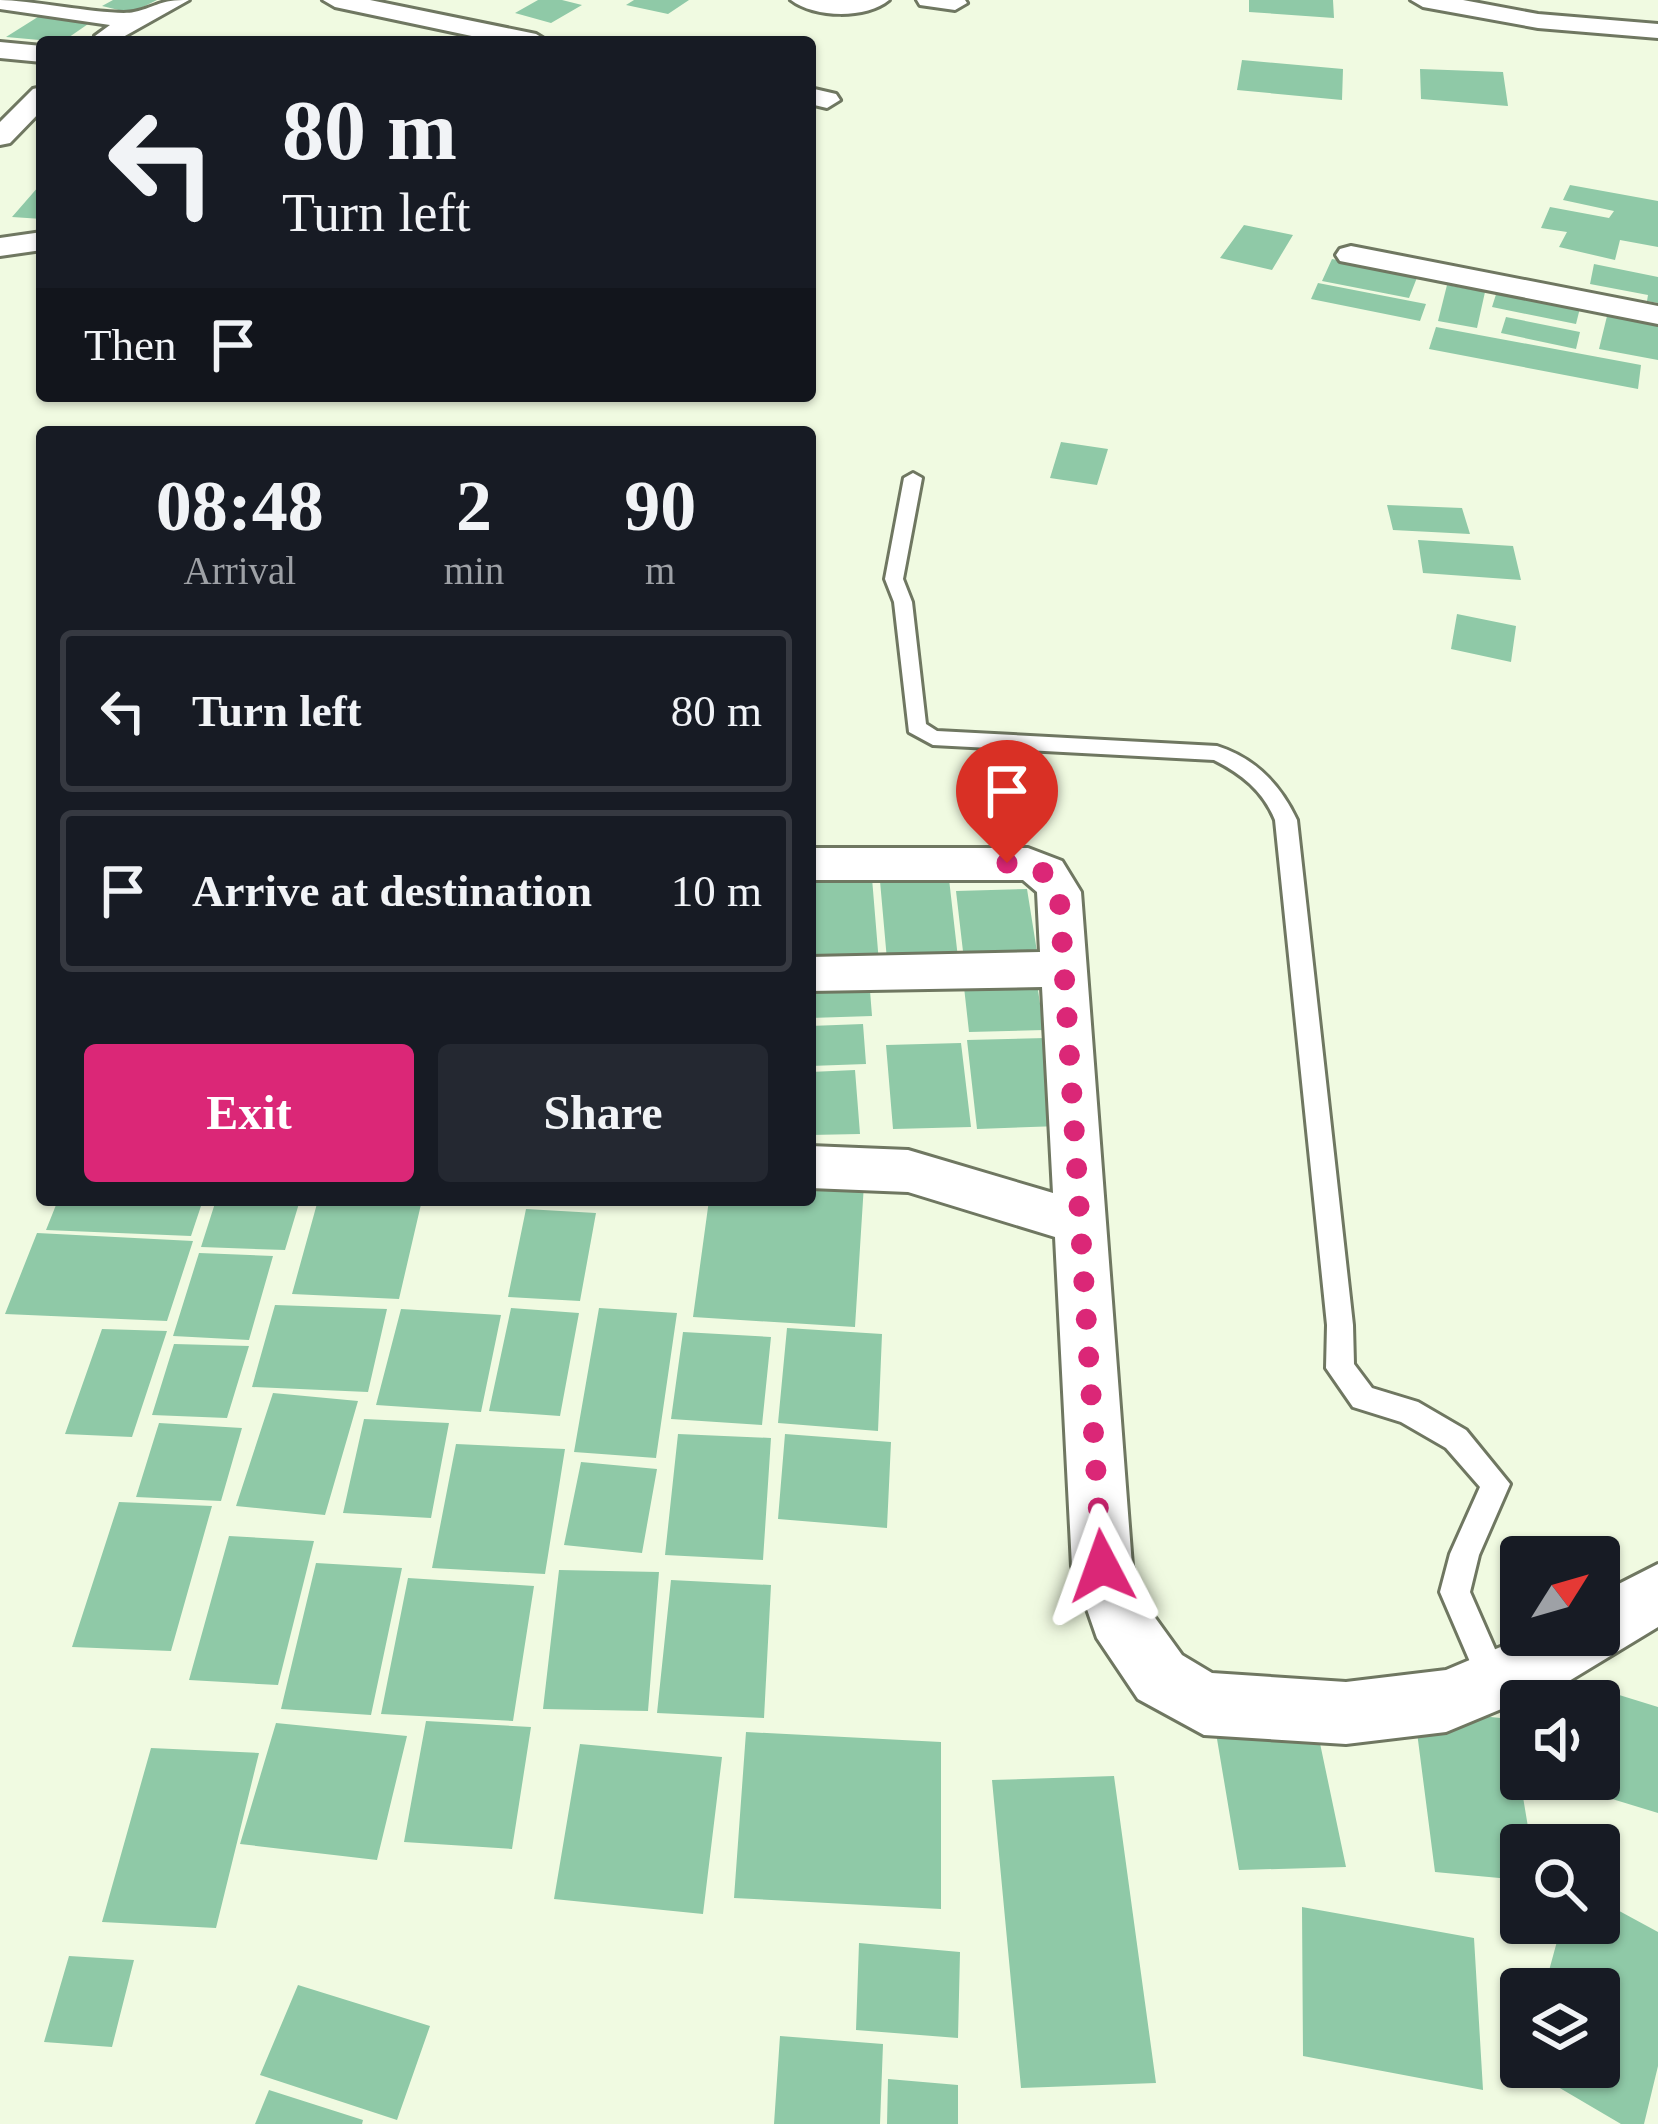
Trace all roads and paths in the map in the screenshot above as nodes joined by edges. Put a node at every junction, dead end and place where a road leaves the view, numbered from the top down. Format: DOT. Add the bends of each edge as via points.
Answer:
graph roads {
  1 [pos="177,0"];
  2 [pos="335,0"];
  3 [pos="803,0"];
  4 [pos="877,0"];
  5 [pos="929,0"];
  6 [pos="1423,0"];
  7 [pos="0,2"];
  8 [pos="955,4"];
  9 [pos="74,6"];
  10 [pos="134,21"];
  11 [pos="1658,31"];
  12 [pos="107,36"];
  13 [pos="507,36"];
  14 [pos="0,50"];
  15 [pos="36,53"];
  16 [pos="36,102"];
  17 [pos="13,130"];
  18 [pos="36,242"];
  19 [pos="0,247"];
  20 [pos="1352,255"];
  21 [pos="1658,315"];
  22 [pos="913,478"];
  23 [pos="816,864"];
  24 [pos="1062,969"];
  25 [pos="816,974"];
  26 [pos="816,1167"];
  27 [pos="1080,1223"];
  28 [pos="1658,1593"];
  29 [pos="1620,1616"];
  30 [pos="1552,1656"];
  31 [pos="1494,1682"];
  1 -- 10 [label="street"];
  2 -- 13 [label="street"];
  3 -- 4 [label="street" via="853,8"];
  5 -- 8 [label="street"];
  6 -- 11 [label="street"];
  7 -- 9 [label="street"];
  9 -- 10 [label="street"];
  10 -- 12 [label="street"];
  14 -- 15 [label="street"];
  16 -- 17 [label="street"];
  18 -- 19 [label="street"];
  20 -- 21 [label="street"];
  22 -- 31 [label="lane" via="894,579 916,727 932,738 1217,753 1243,764 1278,801 1340,1369 1364,1398 1408,1411 1456,1439 1496,1484 1455,1591"];
  23 -- 24 [label="street" via="1028,864 1047,872 1059,892"];
  24 -- 25 [label="street"];
  24 -- 27 [label="street"];
  26 -- 27 [label="street" via="908,1171"];
  27 -- 31 [label="street" via="1102,1566 1118,1617 1160,1677 1204,1704 1346,1713 1446,1701"];
  28 -- 29 [label="street"];
  30 -- 31 [label="street"];
}
